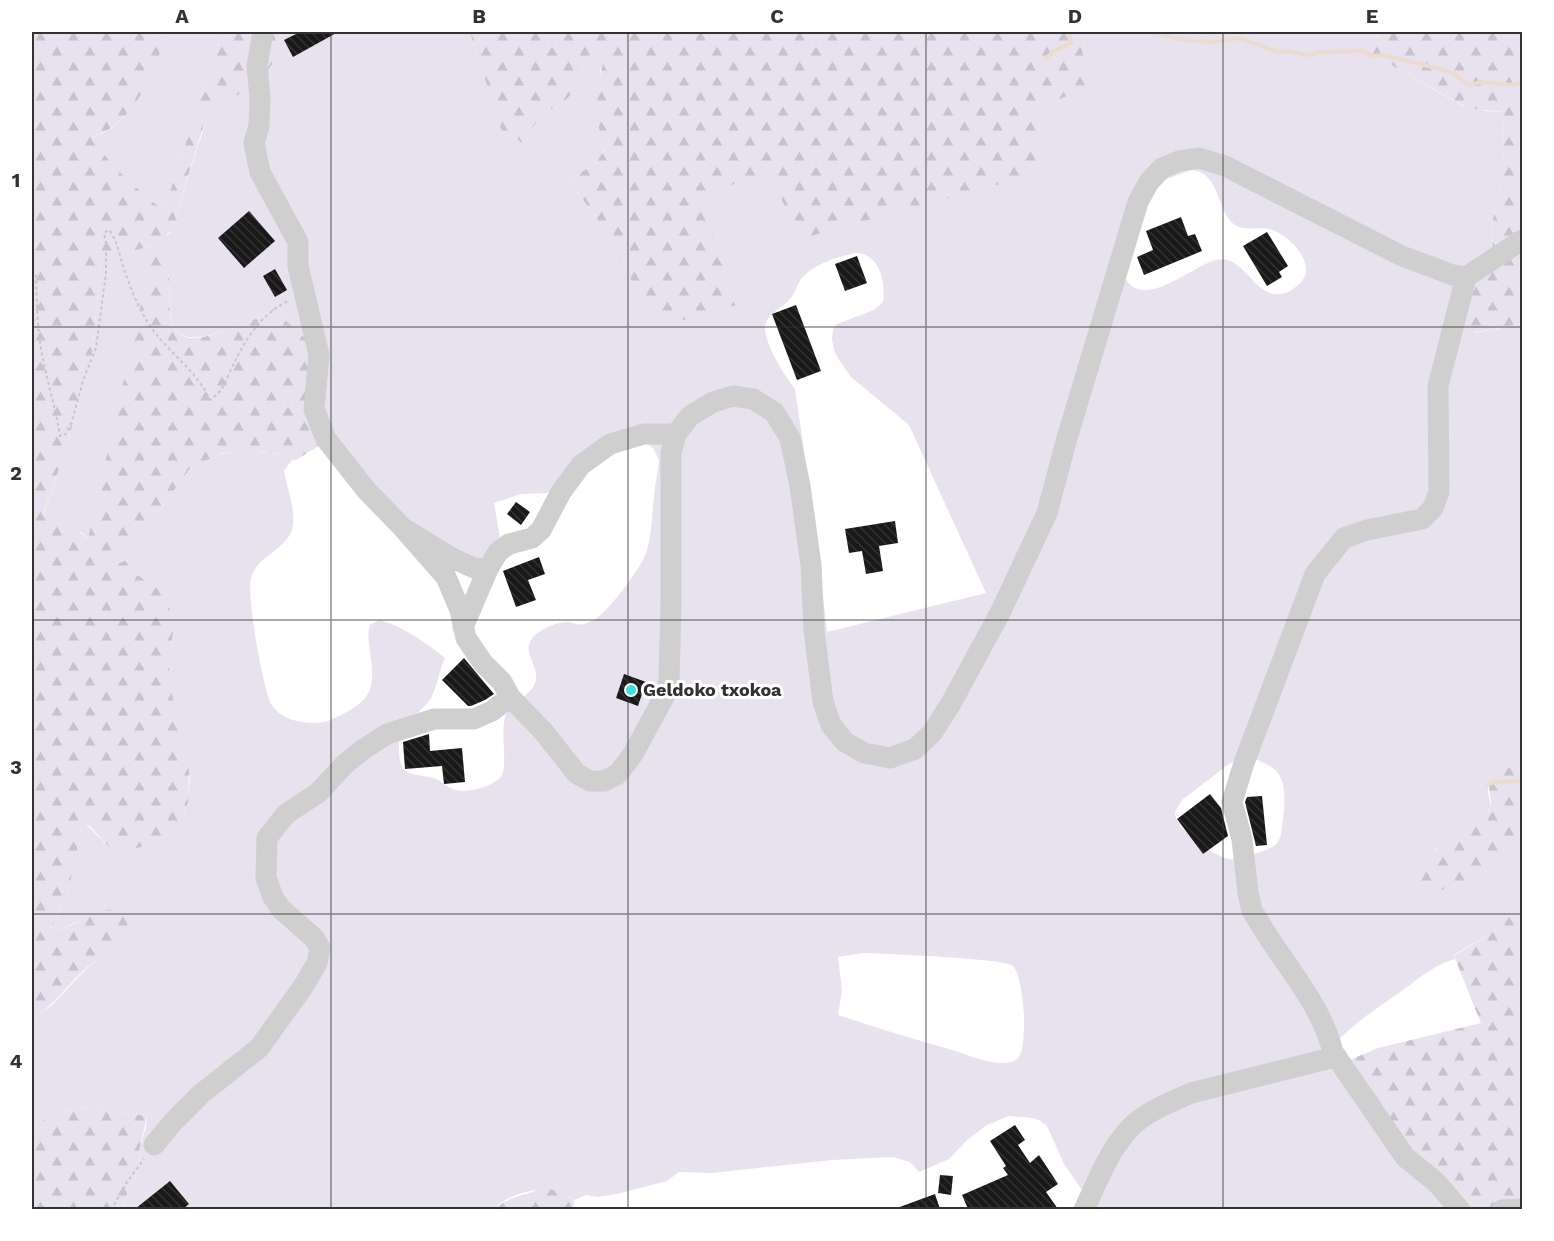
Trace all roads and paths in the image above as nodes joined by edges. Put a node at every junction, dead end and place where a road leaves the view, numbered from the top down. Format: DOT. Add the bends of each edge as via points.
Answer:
graph roads {
  1 [pos="263,32"];
  2 [pos="1522,240"];
  3 [pos="32,270"];
  4 [pos="1467,277"];
  5 [pos="305,292"];
  6 [pos="676,434"];
  7 [pos="403,528"];
  8 [pos="488,569"];
  9 [pos="464,627"];
  10 [pos="510,697"];
  11 [pos="1333,1052"];
  12 [pos="154,1145"];
  13 [pos="111,1209"];
  14 [pos="1084,1209"];
  15 [pos="1460,1209"];
  16 [pos="1502,1209"];
  17 [pos="1522,1209"];
  1 -- 5 [label="street" via="256,66 260,126 254,143 260,172 298,242 298,266"];
  2 -- 4 [label="street"];
  3 -- 5 [label="path" via="36,276 43,357 60,436 65,435 72,421 96,348 106,273 104,234 109,230 144,317 164,345 204,386 210,400 222,391 257,324 272,309"];
  4 -- 6 [label="street" via="1402,256 1225,166 1199,158 1162,168 1138,202 1047,513 1033,544 1000,614 932,732 915,749 890,758 864,753 845,742 831,725 823,702 800,486 790,438 774,412 753,399 733,396 712,402 690,416"];
  4 -- 11 [label="street" via="1438,386 1439,492 1433,508 1422,519 1344,538 1315,574 1232,802 1242,838 1252,910 1316,1010"];
  5 -- 7 [label="street" via="319,355 314,409 326,439 367,491"];
  6 -- 8 [label="street" via="644,434 610,444 581,465 541,530 532,538 509,544 498,552"];
  6 -- 10 [label="street" via="671,453 669,682 633,754 618,774 604,781 590,781 577,774"];
  7 -- 8 [label="street" via="452,558 474,568"];
  7 -- 9 [label="street" via="446,577"];
  8 -- 9 [label="street"];
  9 -- 10 [label="street" via="466,638"];
  10 -- 12 [label="street" via="474,719 434,719 387,734 345,764 318,793 286,814 277,825 267,838 266,878 281,909 320,948 317,963 259,1048 201,1094"];
  11 -- 14 [label="street" via="1327,1059 1191,1093 1146,1117 1131,1127 1119,1144"];
  11 -- 15 [label="street" via="1405,1157 1436,1182"];
  12 -- 13 [label="path"];
  16 -- 17 [label="street"];
}
